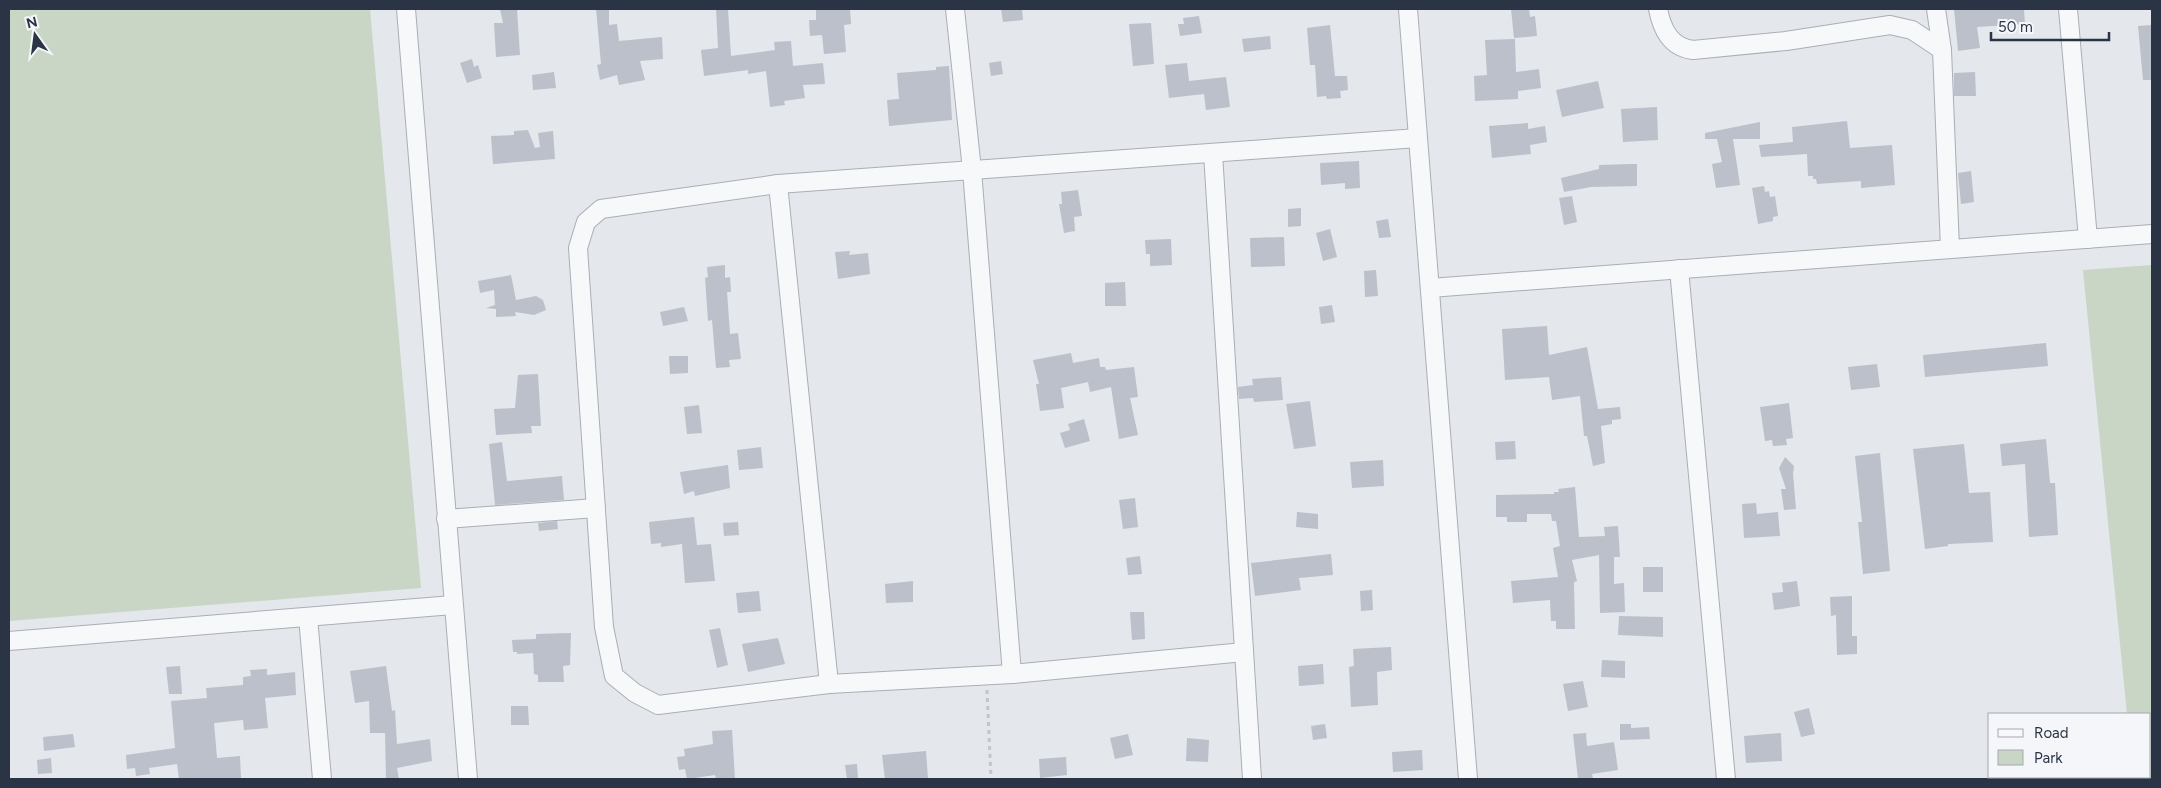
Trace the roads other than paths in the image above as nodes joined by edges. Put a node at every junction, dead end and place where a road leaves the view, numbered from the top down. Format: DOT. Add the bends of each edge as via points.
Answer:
graph roads {
  1 [pos="406,9"];
  2 [pos="955,9"];
  3 [pos="1408,9"];
  4 [pos="1658,9"];
  5 [pos="1936,9"];
  6 [pos="2068,9"];
  7 [pos="1942,50"];
  8 [pos="1418,138"];
  9 [pos="1213,153"];
  10 [pos="972,170"];
  11 [pos="778,184"];
  12 [pos="2152,234"];
  13 [pos="2088,238"];
  14 [pos="1950,249"];
  15 [pos="1679,269"];
  16 [pos="1430,288"];
  17 [pos="596,508"];
  18 [pos="446,519"];
  19 [pos="453,605"];
  20 [pos="308,617"];
  21 [pos="9,641"];
  22 [pos="1244,652"];
  23 [pos="1012,674"];
  24 [pos="829,684"];
  25 [pos="322,779"];
  26 [pos="468,779"];
  27 [pos="1252,779"];
  28 [pos="1468,779"];
  29 [pos="1726,779"];
  1 -- 18 [label="street"];
  2 -- 10 [label="street"];
  3 -- 8 [label="street"];
  4 -- 7 [label="street" via="1665,31 1676,44 1692,50 1890,26 1912,30"];
  5 -- 7 [label="street"];
  6 -- 13 [label="street"];
  7 -- 14 [label="street"];
  8 -- 9 [label="street"];
  8 -- 16 [label="street"];
  9 -- 10 [label="street"];
  9 -- 22 [label="street"];
  10 -- 11 [label="street"];
  10 -- 23 [label="street"];
  11 -- 17 [label="street" via="602,209 586,222 578,248"];
  11 -- 24 [label="street"];
  12 -- 13 [label="street"];
  13 -- 14 [label="street"];
  14 -- 15 [label="street"];
  15 -- 16 [label="street"];
  15 -- 29 [label="street"];
  16 -- 28 [label="street"];
  17 -- 18 [label="street"];
  17 -- 24 [label="street" via="604,627 614,676 635,693 658,705"];
  18 -- 19 [label="street"];
  19 -- 20 [label="street"];
  19 -- 26 [label="street"];
  20 -- 21 [label="street"];
  20 -- 25 [label="street"];
  22 -- 23 [label="street"];
  22 -- 27 [label="street"];
  23 -- 24 [label="street"];
}
